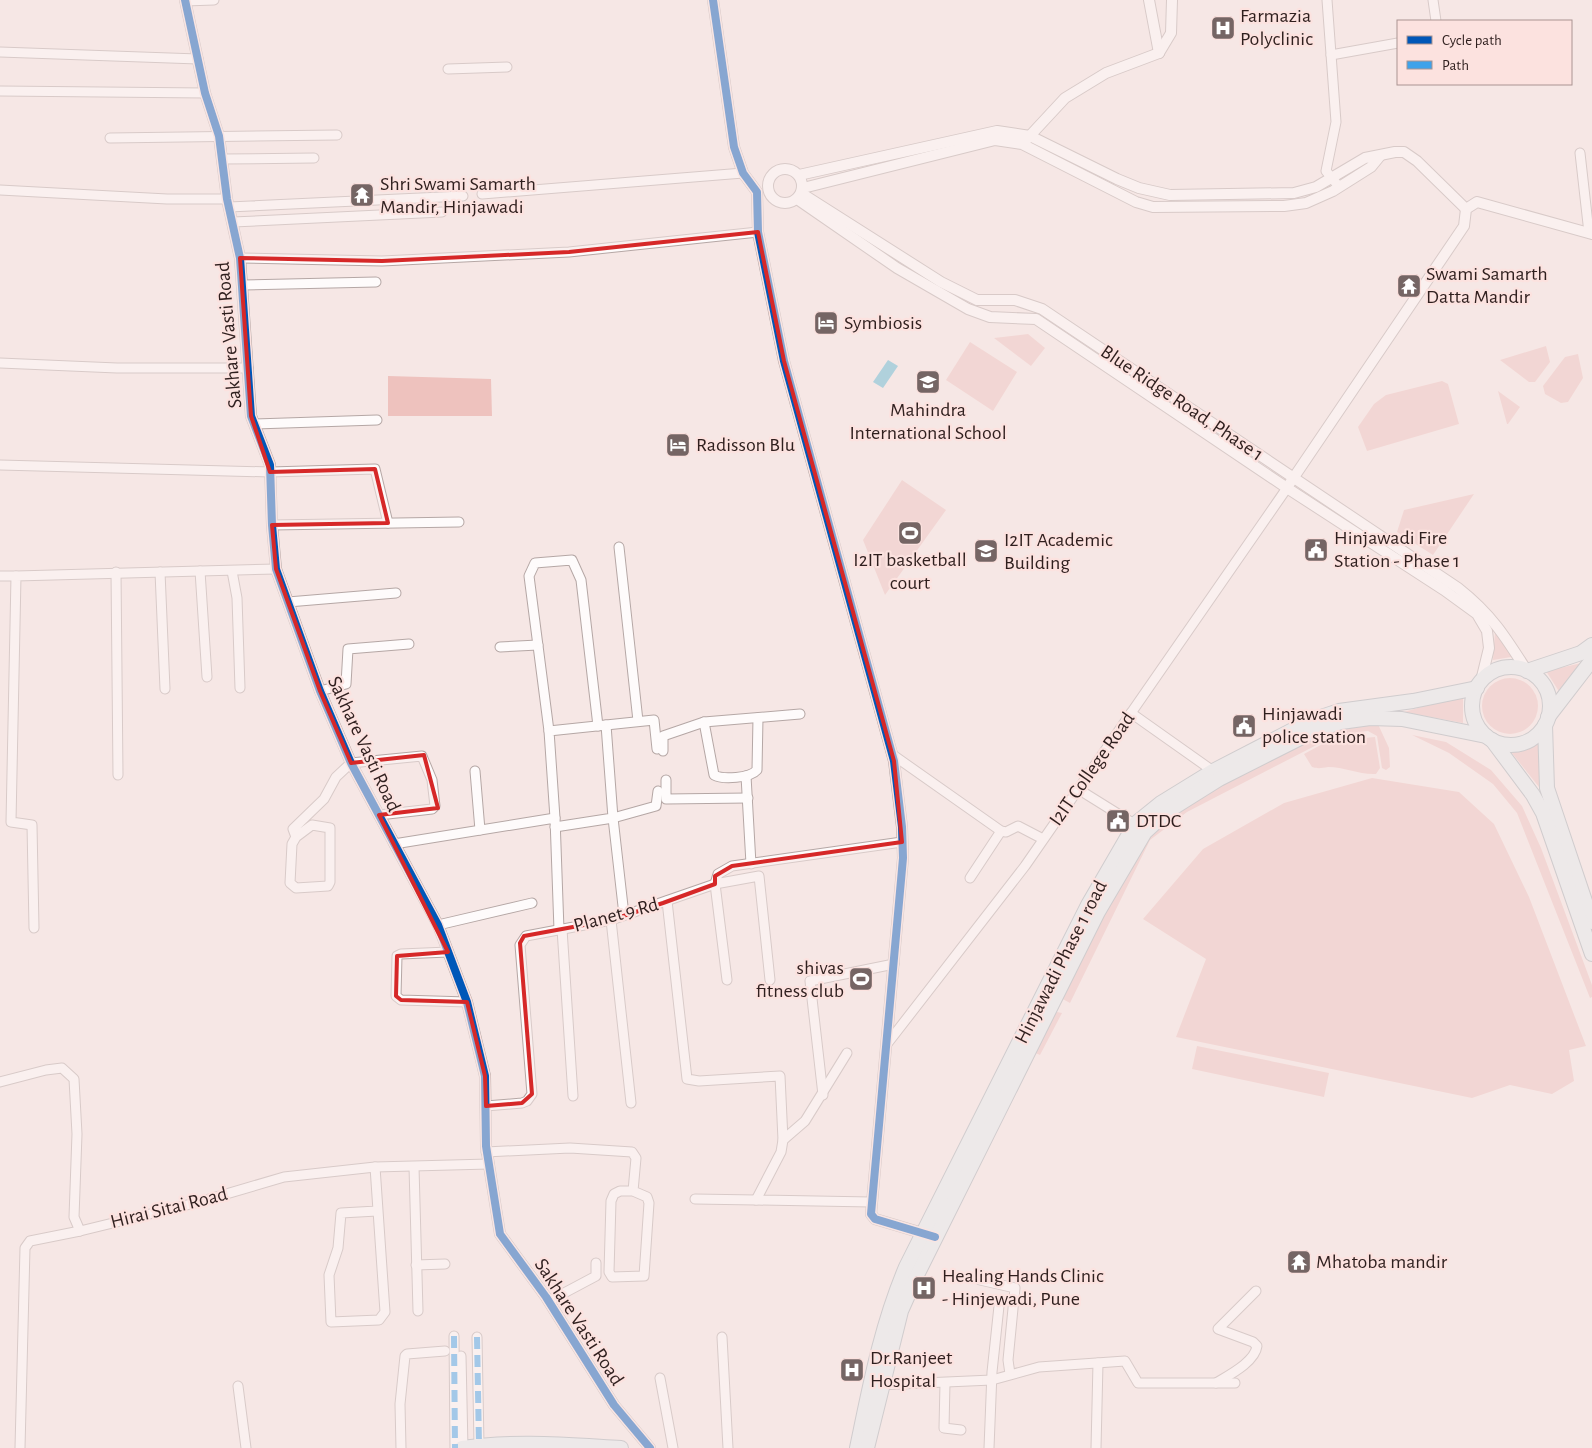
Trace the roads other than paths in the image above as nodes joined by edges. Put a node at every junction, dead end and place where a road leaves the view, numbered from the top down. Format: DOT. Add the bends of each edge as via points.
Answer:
graph roads {
  1 [pos="214,0"];
  2 [pos="713,0"];
  3 [pos="1149,0"];
  4 [pos="1172,0"];
  5 [pos="1327,0"];
  6 [pos="1433,0"];
  7 [pos="185,1"];
  8 [pos="1436,20"];
  9 [pos="1397,43"];
  10 [pos="0,52"];
  11 [pos="1159,53"];
  12 [pos="1331,55"];
  13 [pos="198,59"];
  14 [pos="507,67"];
  15 [pos="448,69"];
  16 [pos="0,91"];
  17 [pos="205,93"];
  18 [pos="337,135"];
  19 [pos="219,136"];
  20 [pos="1030,136"];
  21 [pos="110,138"];
  22 [pos="1022,144"];
  23 [pos="1580,153"];
  24 [pos="1380,156"];
  25 [pos="314,158"];
  26 [pos="222,159"];
  27 [pos="743,173"];
  28 [pos="798,175"];
  29 [pos="1332,178"];
  30 [pos="1340,187"];
  31 [pos="0,190"];
  32 [pos="769,190"];
  33 [pos="757,192"];
  34 [pos="800,193"];
  35 [pos="482,194"];
  36 [pos="462,196"];
  37 [pos="228,203"];
  38 [pos="1466,209"];
  39 [pos="442,212"];
  40 [pos="233,222"];
  41 [pos="758,232"];
  42 [pos="1591,233"];
  43 [pos="240,258"];
  44 [pos="376,282"];
  45 [pos="242,285"];
  46 [pos="0,363"];
  47 [pos="248,368"];
  48 [pos="376,420"];
  49 [pos="255,424"];
  50 [pos="0,465"];
  51 [pos="270,472"];
  52 [pos="1293,478"];
  53 [pos="1286,488"];
  54 [pos="459,522"];
  55 [pos="388,523"];
  56 [pos="272,525"];
  57 [pos="619,547"];
  58 [pos="276,569"];
  59 [pos="232,571"];
  60 [pos="116,572"];
  61 [pos="160,572"];
  62 [pos="200,572"];
  63 [pos="0,576"];
  64 [pos="16,576"];
  65 [pos="396,593"];
  66 [pos="288,602"];
  67 [pos="409,644"];
  68 [pos="538,645"];
  69 [pos="1592,645"];
  70 [pos="500,647"];
  71 [pos="1592,660"];
  72 [pos="1527,671"];
  73 [pos="208,677"];
  74 [pos="1479,684"];
  75 [pos="240,688"];
  76 [pos="165,689"];
  77 [pos="320,692"];
  78 [pos="1131,713"];
  79 [pos="800,714"];
  80 [pos="758,718"];
  81 [pos="638,721"];
  82 [pos="1546,721"];
  83 [pos="704,722"];
  84 [pos="602,725"];
  85 [pos="549,731"];
  86 [pos="1489,738"];
  87 [pos="892,755"];
  88 [pos="351,764"];
  89 [pos="475,771"];
  90 [pos="118,774"];
  91 [pos="1217,775"];
  92 [pos="746,776"];
  93 [pos="666,780"];
  94 [pos="1078,789"];
  95 [pos="658,791"];
  96 [pos="748,798"];
  97 [pos="379,815"];
  98 [pos="613,818"];
  99 [pos="555,822"];
  100 [pos="1140,828"];
  101 [pos="480,830"];
  102 [pos="1001,831"];
  103 [pos="296,837"];
  104 [pos="1043,840"];
  105 [pos="902,842"];
  106 [pos="394,844"];
  107 [pos="751,864"];
  108 [pos="739,865"];
  109 [pos="738,878"];
  110 [pos="970,878"];
  111 [pos="715,884"];
  112 [pos="668,901"];
  113 [pos="532,903"];
  114 [pos="624,915"];
  115 [pos="611,920"];
  116 [pos="1592,922"];
  117 [pos="438,925"];
  118 [pos="34,928"];
  119 [pos="561,930"];
  120 [pos="448,952"];
  121 [pos="1592,954"];
  122 [pos="894,964"];
  123 [pos="727,980"];
  124 [pos="770,980"];
  125 [pos="467,1002"];
  126 [pos="887,1044"];
  127 [pos="847,1053"];
  128 [pos="0,1082"];
  129 [pos="573,1096"];
  130 [pos="823,1096"];
  131 [pos="631,1103"];
  132 [pos="486,1106"];
  133 [pos="783,1140"];
  134 [pos="486,1152"];
  135 [pos="489,1164"];
  136 [pos="375,1167"];
  137 [pos="414,1167"];
  138 [pos="632,1191"];
  139 [pos="695,1199"];
  140 [pos="756,1200"];
  141 [pos="871,1202"];
  142 [pos="377,1211"];
  143 [pos="80,1230"];
  144 [pos="928,1235"];
  145 [pos="596,1263"];
  146 [pos="445,1264"];
  147 [pos="416,1265"];
  148 [pos="980,1280"];
  149 [pos="1256,1291"];
  150 [pos="549,1301"];
  151 [pos="999,1306"];
  152 [pos="418,1311"];
  153 [pos="454,1336"];
  154 [pos="477,1337"];
  155 [pos="722,1337"];
  156 [pos="445,1351"];
  157 [pos="461,1356"];
  158 [pos="1098,1363"];
  159 [pos="1010,1374"];
  160 [pos="660,1378"];
  161 [pos="992,1380"];
  162 [pos="945,1383"];
  163 [pos="1216,1383"];
  164 [pos="1235,1383"];
  165 [pos="869,1384"];
  166 [pos="238,1386"];
  167 [pos="883,1386"];
  168 [pos="961,1430"];
  169 [pos="479,1445"];
  170 [pos="20,1448"];
  171 [pos="246,1448"];
  172 [pos="400,1448"];
  173 [pos="455,1448"];
  174 [pos="463,1448"];
  175 [pos="621,1448"];
  176 [pos="650,1448"];
  177 [pos="673,1448"];
  178 [pos="728,1448"];
  179 [pos="856,1448"];
  180 [pos="866,1448"];
  181 [pos="989,1448"];
  182 [pos="1096,1448"];
  1 -- 7 [label="street"];
  2 -- 27 [label="street" via="734,147"];
  3 -- 11 [label="street"];
  4 -- 11 [label="street" via="1172,33"];
  5 -- 12 [label="street"];
  6 -- 8 [label="street"];
  7 -- 13 [label="street, Sakhare Vasti Road"];
  9 -- 12 [label="street"];
  10 -- 13 [label="street"];
  11 -- 20 [label="street" via="1106,73 1065,98"];
  12 -- 29 [label="street" via="1336,122 1326,172"];
  13 -- 17 [label="street, Sakhare Vasti Road"];
  14 -- 15 [label="street"];
  16 -- 17 [label="street"];
  17 -- 19 [label="street, Sakhare Vasti Road"];
  18 -- 19 [label="street"];
  19 -- 21 [label="street"];
  19 -- 26 [label="street, Sakhare Vasti Road"];
  20 -- 22 [label="street"];
  20 -- 28 [label="street" via="997,131"];
  20 -- 29 [label="street" via="1108,175 1159,194 1294,194"];
  22 -- 30 [label="street" via="1136,202 1159,208 1296,205 1321,198"];
  22 -- 34 [label="street" via="995,140"];
  23 -- 42 [label="street"];
  24 -- 29 [label="street" via="1365,158"];
  24 -- 30 [label="street" via="1371,167"];
  24 -- 38 [label="street" via="1404,152"];
  25 -- 26 [label="street"];
  26 -- 37 [label="street, Sakhare Vasti Road"];
  27 -- 33 [label="street"];
  27 -- 35 [label="street"];
  28 -- 32 [label="street" via="789,169 778,171 770,179"];
  28 -- 34 [label="street"];
  29 -- 30 [label="street"];
  31 -- 37 [label="street"];
  32 -- 33 [label="street"];
  32 -- 34 [label="street" via="771,196 780,202 792,202"];
  33 -- 41 [label="street"];
  34 -- 52 [label="street, Blue Ridge Road, Phase 1" via="947,286 978,300 1015,300 1042,309"];
  34 -- 53 [label="street, Blue Ridge Road, Phase 1" via="896,268 954,302 990,317 1036,319"];
  36 -- 37 [label="street"];
  37 -- 40 [label="street, Sakhare Vasti Road"];
  38 -- 42 [label="street" via="1477,202"];
  38 -- 52 [label="street" via="1464,226"];
  39 -- 40 [label="street"];
  40 -- 43 [label="street, Sakhare Vasti Road"];
  41 -- 43 [label="street" via="569,252 382,261"];
  41 -- 87 [label="street" via="784,361"];
  43 -- 45 [label="street, Sakhare Vasti Road"];
  44 -- 45 [label="street"];
  45 -- 47 [label="street, Sakhare Vasti Road"];
  46 -- 47 [label="street" via="117,368"];
  47 -- 49 [label="street, Sakhare Vasti Road" via="251,416"];
  48 -- 49 [label="street"];
  49 -- 51 [label="street, Sakhare Vasti Road"];
  50 -- 51 [label="street"];
  51 -- 55 [label="street" via="375,469"];
  51 -- 56 [label="street, Sakhare Vasti Road"];
  52 -- 53 [label="street"];
  52 -- 72 [label="street, Blue Ridge Road, Phase 1" via="1482,607 1501,629"];
  53 -- 74 [label="street, Blue Ridge Road, Phase 1" via="1477,614 1487,631 1489,648"];
  53 -- 78 [label="street, I2IT College Road"];
  54 -- 55 [label="street"];
  55 -- 56 [label="street"];
  56 -- 58 [label="street, Sakhare Vasti Road"];
  57 -- 81 [label="street"];
  58 -- 59 [label="street"];
  58 -- 66 [label="street, Sakhare Vasti Road"];
  59 -- 62 [label="street"];
  59 -- 75 [label="street" via="237,598"];
  60 -- 61 [label="street"];
  60 -- 64 [label="street"];
  60 -- 90 [label="street"];
  61 -- 62 [label="street"];
  61 -- 76 [label="street"];
  62 -- 73 [label="street"];
  63 -- 64 [label="street"];
  64 -- 118 [label="street" via="11,822 32,825"];
  65 -- 66 [label="street"];
  66 -- 77 [label="street, Sakhare Vasti Road"];
  67 -- 77 [label="street" via="348,649 346,684"];
  68 -- 70 [label="street"];
  68 -- 84 [label="street" via="529,576 535,564 572,560 581,580"];
  68 -- 85 [label="street"];
  69 -- 72 [label="main road" via="1581,653"];
  71 -- 82 [label="main road"];
  72 -- 74 [label="main road" via="1500,669"];
  72 -- 82 [label="main road" via="1536,676 1545,688 1550,703"];
  74 -- 86 [label="main road" via="1472,702 1474,717"];
  74 -- 91 [label="main road, Hinjawadi Phase 1 road" via="1413,701 1339,711 1312,720"];
  77 -- 88 [label="street, Sakhare Vasti Road"];
  78 -- 91 [label="street"];
  78 -- 94 [label="street, I2IT College Road"];
  79 -- 80 [label="street"];
  80 -- 83 [label="street"];
  80 -- 92 [label="street" via="757,770"];
  81 -- 83 [label="street" via="654,720 660,752 663,736"];
  81 -- 84 [label="street"];
  82 -- 86 [label="main road" via="1535,736 1522,743 1507,744"];
  82 -- 116 [label="main road" via="1547,788"];
  83 -- 92 [label="street" via="714,775"];
  84 -- 85 [label="street"];
  84 -- 98 [label="street"];
  85 -- 99 [label="street"];
  86 -- 91 [label="main road, Hinjawadi Phase 1 road" via="1402,718 1370,718 1316,730"];
  86 -- 121 [label="main road" via="1543,812"];
  87 -- 102 [label="street"];
  87 -- 105 [label="street"];
  88 -- 97 [label="street, Sakhare Vasti Road"];
  88 -- 97 [label="street" via="418,755 425,759 436,806"];
  88 -- 103 [label="street" via="336,777 324,799 293,829"];
  89 -- 101 [label="street"];
  91 -- 100 [label="main road, Hinjawadi Phase 1 road" via="1161,803"];
  92 -- 96 [label="street"];
  93 -- 96 [label="street" via="666,799"];
  94 -- 100 [label="street"];
  94 -- 104 [label="street, I2IT College Road"];
  95 -- 98 [label="street" via="656,806"];
  96 -- 107 [label="street"];
  97 -- 106 [label="street, Sakhare Vasti Road"];
  98 -- 99 [label="street"];
  98 -- 114 [label="street"];
  99 -- 101 [label="street"];
  99 -- 119 [label="street"];
  100 -- 144 [label="main road, Hinjawadi Phase 1 road" via="1088,905"];
  101 -- 106 [label="street"];
  102 -- 104 [label="street" via="1018,826"];
  102 -- 110 [label="street"];
  103 -- 103 [label="street" via="292,844 290,883 296,888 328,886 330,828 312,825"];
  104 -- 126 [label="street, I2IT College Road"];
  105 -- 107 [label="street, Planet 9 Rd"];
  105 -- 122 [label="street"];
  106 -- 117 [label="street, Sakhare Vasti Road"];
  107 -- 108 [label="street, Planet 9 Rd"];
  108 -- 109 [label="street"];
  108 -- 111 [label="street, Planet 9 Rd" via="716,875"];
  109 -- 111 [label="street"];
  109 -- 124 [label="street" via="759,876"];
  111 -- 112 [label="street, Planet 9 Rd"];
  111 -- 123 [label="street"];
  112 -- 114 [label="street, Planet 9 Rd"];
  112 -- 133 [label="street" via="687,1079 700,1081 780,1075"];
  113 -- 117 [label="street"];
  114 -- 115 [label="street, Planet 9 Rd"];
  115 -- 119 [label="street, Planet 9 Rd"];
  115 -- 131 [label="street"];
  117 -- 120 [label="street, Sakhare Vasti Road"];
  119 -- 129 [label="street"];
  119 -- 132 [label="street, Planet 9 Rd" via="526,936 520,942 532,1094 522,1103"];
  120 -- 125 [label="street, Sakhare Vasti Road"];
  120 -- 125 [label="street" via="397,956 396,996 400,1000"];
  122 -- 126 [label="street"];
  122 -- 130 [label="street" via="810,981"];
  125 -- 132 [label="street, Sakhare Vasti Road" via="485,1076"];
  126 -- 141 [label="street"];
  127 -- 130 [label="street"];
  128 -- 143 [label="street" via="62,1068 74,1079 77,1134 74,1217"];
  130 -- 133 [label="street" via="805,1122"];
  132 -- 134 [label="street, Sakhare Vasti Road"];
  133 -- 140 [label="street" via="782,1152"];
  134 -- 135 [label="street, Sakhare Vasti Road"];
  134 -- 138 [label="street" via="570,1148 632,1152 636,1158"];
  135 -- 137 [label="street, Hirai Sitai Road"];
  135 -- 150 [label="street, Sakhare Vasti Road" via="500,1234"];
  136 -- 137 [label="street, Hirai Sitai Road"];
  136 -- 142 [label="street"];
  136 -- 143 [label="street, Hirai Sitai Road" via="284,1177 199,1202"];
  137 -- 147 [label="street"];
  138 -- 138 [label="street" via="647,1196 649,1203 644,1276 612,1277 609,1272 612,1201 614,1194"];
  139 -- 140 [label="street"];
  140 -- 141 [label="street"];
  141 -- 144 [label="street" via="871,1214 875,1219"];
  142 -- 142 [label="street" via="385,1312 379,1320 331,1322 329,1276 338,1248 341,1213"];
  143 -- 170 [label="street, Hirai Sitai Road" via="30,1240 25,1248"];
  144 -- 165 [label="main road, Hinjawadi Phase 1 road" via="890,1306"];
  144 -- 167 [label="main road, Hinjawadi Phase 1 road" via="901,1311"];
  145 -- 150 [label="street" via="596,1276"];
  146 -- 147 [label="street"];
  147 -- 152 [label="street"];
  148 -- 159 [label="street" via="1016,1288 1008,1360"];
  149 -- 163 [label="street" via="1218,1329 1253,1342 1257,1346 1256,1351 1246,1363"];
  150 -- 176 [label="street, Sakhare Vasti Road" via="614,1405"];
  151 -- 161 [label="street"];
  153 -- 173 [label="street"];
  154 -- 169 [label="street"];
  155 -- 178 [label="street"];
  156 -- 172 [label="street" via="405,1356"];
  157 -- 174 [label="street"];
  158 -- 159 [label="street" via="1039,1367"];
  158 -- 163 [label="street" via="1126,1361 1138,1383"];
  158 -- 182 [label="street"];
  159 -- 161 [label="street"];
  160 -- 177 [label="street"];
  161 -- 162 [label="street"];
  161 -- 181 [label="street"];
  162 -- 167 [label="street"];
  162 -- 168 [label="street" via="944,1428"];
  163 -- 164 [label="street"];
  165 -- 167 [label="street"];
  165 -- 179 [label="main road, Hinjawadi Phase 1 road"];
  166 -- 171 [label="street"];
  167 -- 180 [label="main road, Hinjawadi Phase 1 road"];
  169 -- 174 [label="main road"];
  169 -- 175 [label="main road" via="532,1443"];
}
